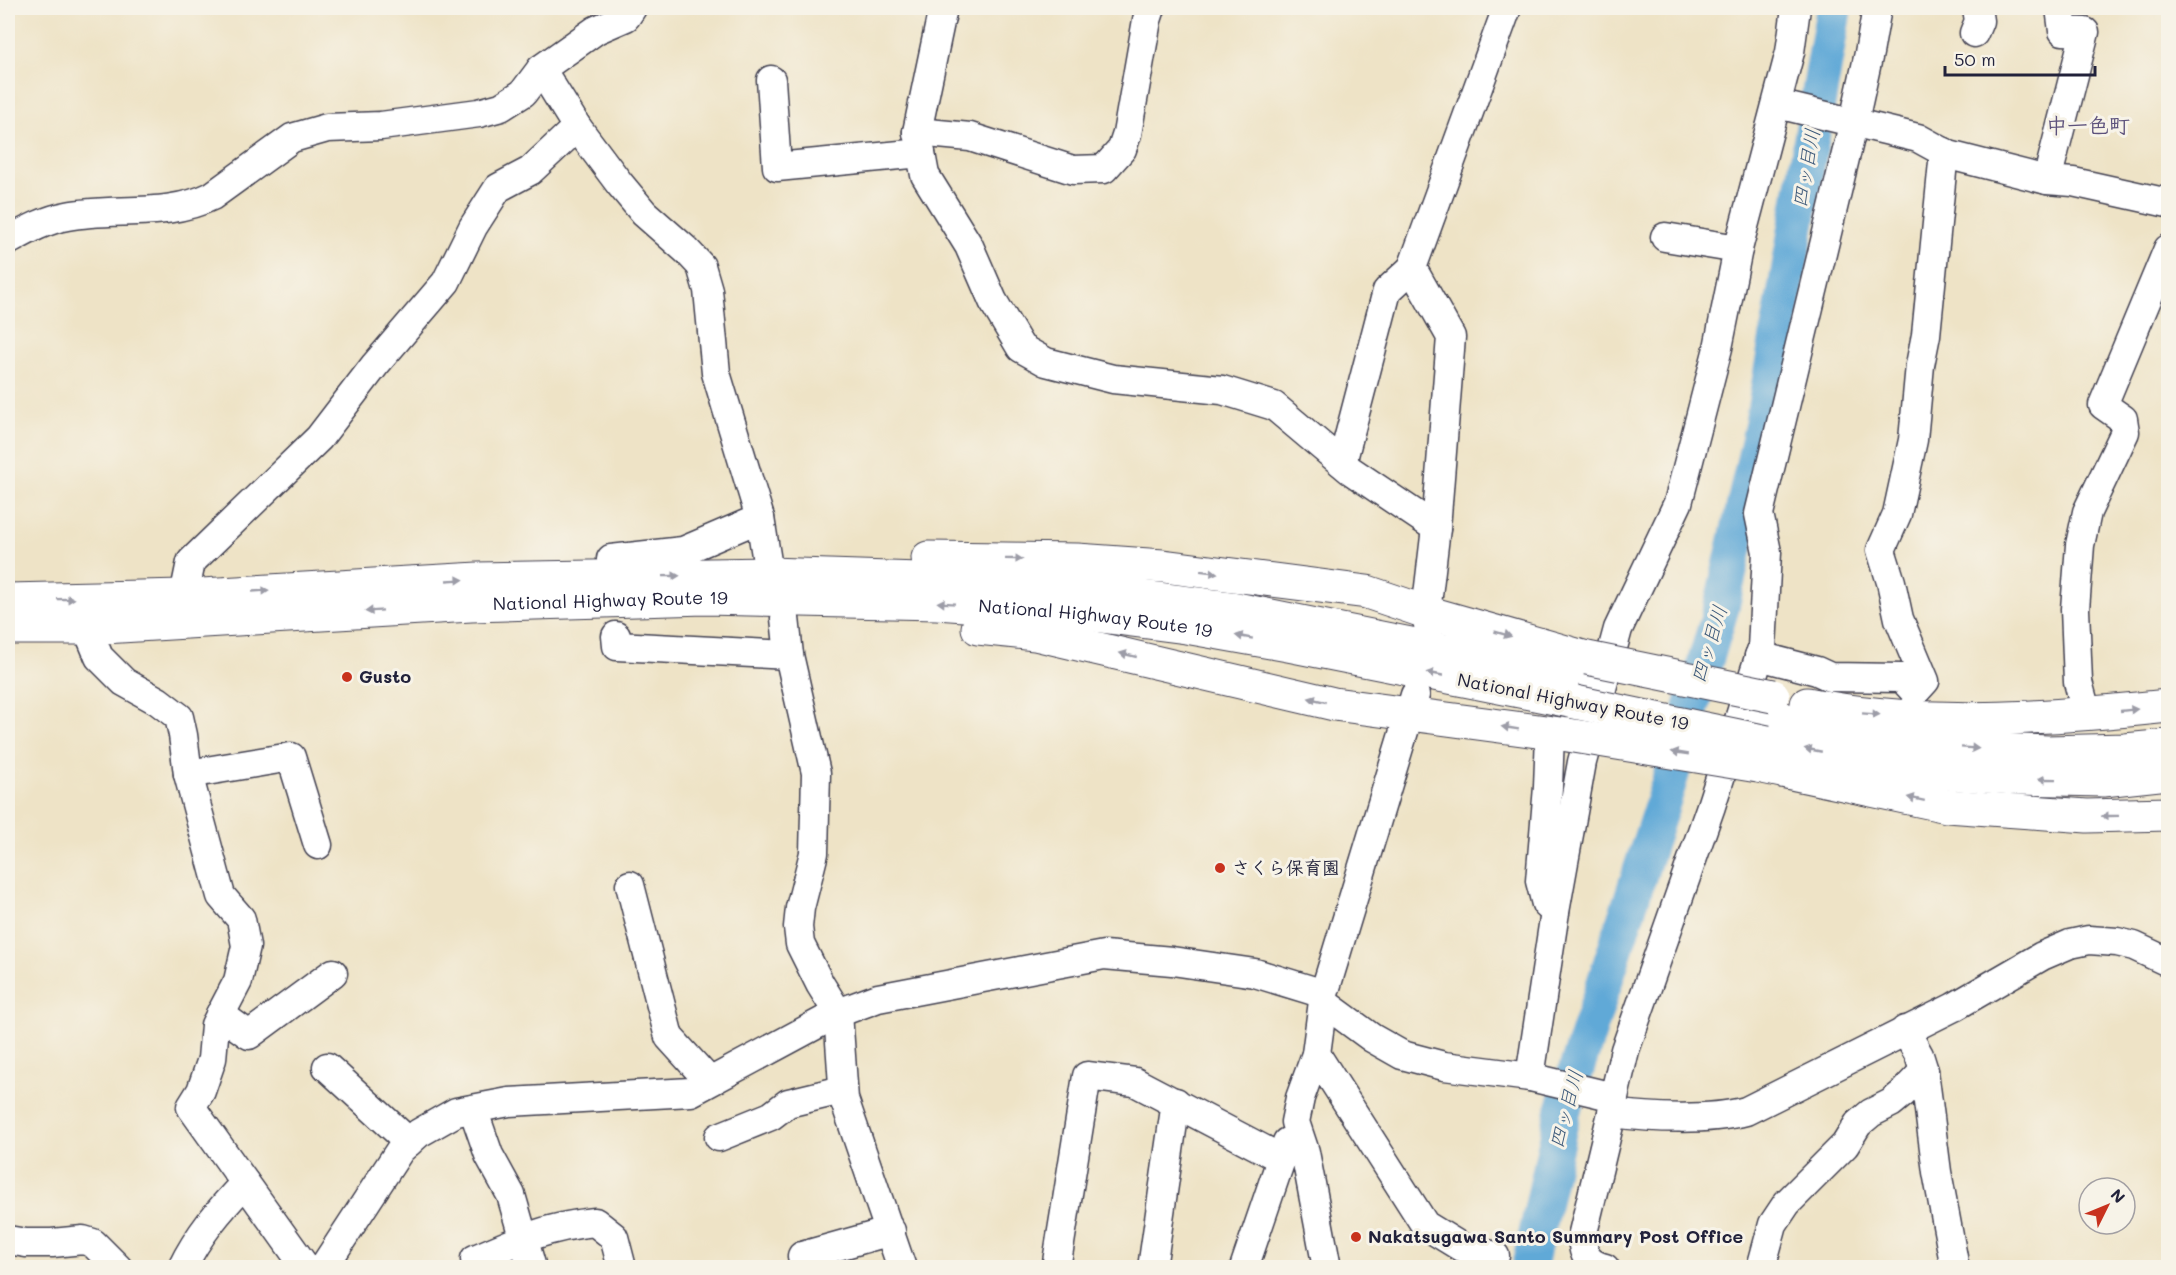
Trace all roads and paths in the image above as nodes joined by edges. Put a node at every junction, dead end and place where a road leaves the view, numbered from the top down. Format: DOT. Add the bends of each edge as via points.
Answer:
graph roads {
  1 [pos="632,8"];
  2 [pos="944,8"];
  3 [pos="1152,8"];
  4 [pos="1507,8"];
  5 [pos="1796,8"];
  6 [pos="1877,8"];
  7 [pos="2060,8"];
  8 [pos="542,69"];
  9 [pos="771,80"];
  10 [pos="1777,104"];
  11 [pos="1854,121"];
  12 [pos="578,127"];
  13 [pos="919,143"];
  14 [pos="1944,152"];
  15 [pos="2047,180"];
  16 [pos="2169,203"];
  17 [pos="1665,237"];
  18 [pos="8,241"];
  19 [pos="1738,249"];
  20 [pos="2169,249"];
  21 [pos="1412,268"];
  22 [pos="1342,463"];
  23 [pos="760,518"];
  24 [pos="1437,528"];
  25 [pos="611,559"];
  26 [pos="768,574"];
  27 [pos="184,596"];
  28 [pos="705,598"];
  29 [pos="8,600"];
  30 [pos="785,618"];
  31 [pos="1427,621"];
  32 [pos="8,628"];
  33 [pos="87,628"];
  34 [pos="616,636"];
  35 [pos="789,655"];
  36 [pos="1759,656"];
  37 [pos="1582,680"];
  38 [pos="1413,704"];
  39 [pos="2169,706"];
  40 [pos="2087,715"];
  41 [pos="1767,730"];
  42 [pos="1559,734"];
  43 [pos="2169,746"];
  44 [pos="2169,773"];
  45 [pos="188,774"];
  46 [pos="2169,814"];
  47 [pos="318,845"];
  48 [pos="630,885"];
  49 [pos="1555,912"];
  50 [pos="2169,962"];
  51 [pos="333,973"];
  52 [pos="1324,998"];
  53 [pos="838,1013"];
  54 [pos="220,1014"];
  55 [pos="1905,1030"];
  56 [pos="1316,1054"];
  57 [pos="327,1067"];
  58 [pos="1924,1071"];
  59 [pos="1533,1078"];
  60 [pos="710,1081"];
  61 [pos="842,1090"];
  62 [pos="1607,1101"];
  63 [pos="1176,1102"];
  64 [pos="473,1109"];
  65 [pos="1295,1122"];
  66 [pos="719,1137"];
  67 [pos="409,1142"];
  68 [pos="1282,1159"];
  69 [pos="245,1183"];
  70 [pos="891,1231"];
  71 [pos="523,1238"];
  72 [pos="8,1240"];
  73 [pos="802,1256"];
  74 [pos="1495,1256"];
  75 [pos="475,1259"];
  76 [pos="1592,1265"];
  77 [pos="118,1268"];
  78 [pos="182,1268"];
  79 [pos="306,1268"];
  80 [pos="323,1268"];
  81 [pos="532,1268"];
  82 [pos="622,1268"];
  83 [pos="902,1268"];
  84 [pos="1056,1268"];
  85 [pos="1152,1268"];
  86 [pos="1244,1268"];
  87 [pos="1328,1268"];
  88 [pos="1761,1268"];
  89 [pos="1954,1268"];
  1 -- 8 [label="street" via="626,16 596,30"];
  2 -- 13 [label="street"];
  3 -- 13 [label="street" via="1127,135 1122,149 1104,170 1073,170 970,137"];
  4 -- 21 [label="street"];
  5 -- 10 [label="street"];
  6 -- 11 [label="street"];
  7 -- 15 [label="street" via="2063,31 2085,32"];
  8 -- 12 [label="street"];
  8 -- 18 [label="street" via="523,93 501,107 381,126 327,128 292,138 203,201 178,207 67,215"];
  9 -- 13 [label="street" via="777,167"];
  10 -- 11 [label="street"];
  10 -- 19 [label="street"];
  11 -- 14 [label="street" via="1918,138"];
  11 -- 36 [label="street" via="1759,514 1767,552"];
  12 -- 23 [label="street" via="644,213 701,266 708,290 716,372"];
  12 -- 27 [label="street" via="530,171 498,188 446,282 319,438 191,562"];
  13 -- 22 [label="street" via="925,175 969,246 993,301 1021,348 1046,362 1113,378 1222,390 1253,398 1274,406"];
  14 -- 15 [label="street"];
  14 -- 36 [label="street" via="1912,440 1897,514 1881,550 1899,619 1925,681 1915,692 1902,678 1830,677 1817,670"];
  15 -- 16 [label="street"];
  17 -- 19 [label="street"];
  19 -- 49 [label="street" via="1718,348 1678,503 1618,629 1582,762"];
  20 -- 40 [label="street" via="2103,405 2122,419 2124,432 2087,512 2080,545 2075,609 2078,682"];
  21 -- 22 [label="street" via="1388,291"];
  21 -- 24 [label="street" via="1451,337"];
  22 -- 24 [label="street"];
  23 -- 25 [label="street" via="683,551"];
  23 -- 26 [label="street"];
  24 -- 31 [label="street"];
  27 -- 26 [label="highway, National Highway Route 19, one-way" via="478,579"];
  26 -- 31 [label="highway, one-way" via="861,557 1077,560 1163,566 1367,592"];
  26 -- 37 [label="highway, National Highway Route 19" via="1054,586 1231,608"];
  29 -- 27 [label="highway, National Highway Route 19, one-way"];
  28 -- 30 [label="highway" via="739,616"];
  28 -- 33 [label="highway, National Highway Route 19, one-way" via="471,605"];
  37 -- 28 [label="highway, National Highway Route 19, one-way" via="1288,645 1085,614 937,603"];
  30 -- 35 [label="street"];
  38 -- 30 [label="highway, one-way" via="1334,704 1035,634 962,626"];
  31 -- 37 [label="highway, one-way"];
  32 -- 33 [label="highway, National Highway Route 19"];
  33 -- 45 [label="street" via="99,657 124,682 179,717"];
  34 -- 35 [label="street" via="617,646"];
  35 -- 53 [label="street" via="816,773 814,853 800,908 800,944"];
  36 -- 62 [label="street" via="1711,806"];
  37 -- 41 [label="highway, National Highway Route 19, bridge"];
  37 -- 41 [label="highway, bridge"];
  42 -- 38 [label="highway, one-way"];
  38 -- 52 [label="street"];
  40 -- 39 [label="highway, one-way"];
  41 -- 40 [label="highway, one-way" via="1848,712 1938,719"];
  41 -- 42 [label="highway, one-way, bridge"];
  41 -- 43 [label="highway, National Highway Route 19, one-way" via="1972,749 2048,752"];
  44 -- 41 [label="highway, National Highway Route 19, one-way" via="2103,780 1930,772"];
  46 -- 41 [label="highway, one-way" via="2088,816 1947,806"];
  42 -- 49 [label="street" via="1548,786 1540,881 1546,904"];
  45 -- 47 [label="street" via="291,757"];
  45 -- 54 [label="street" via="221,896 241,919 246,946 238,981"];
  48 -- 60 [label="street" via="669,1037"];
  49 -- 59 [label="street"];
  50 -- 55 [label="street" via="2117,942 2089,940 2070,944"];
  51 -- 54 [label="street" via="249,1035"];
  52 -- 53 [label="street" via="1255,973 1104,955 905,991"];
  52 -- 56 [label="street"];
  52 -- 59 [label="street" via="1372,1038 1402,1055 1444,1066"];
  53 -- 60 [label="street"];
  53 -- 61 [label="street"];
  54 -- 69 [label="street" via="212,1059 191,1107"];
  55 -- 58 [label="street" via="1920,1055"];
  55 -- 62 [label="street" via="1746,1111 1641,1117"];
  56 -- 65 [label="street"];
  56 -- 74 [label="street" via="1425,1225 1461,1247"];
  57 -- 67 [label="street"];
  58 -- 88 [label="street" via="1891,1103 1858,1124 1845,1145 1787,1203 1773,1224"];
  58 -- 89 [label="street"];
  59 -- 62 [label="street"];
  60 -- 64 [label="street" via="691,1092 509,1102"];
  61 -- 66 [label="street" via="788,1103 771,1116"];
  61 -- 70 [label="street"];
  62 -- 76 [label="street" via="1582,1237 1583,1249"];
  63 -- 68 [label="street"];
  63 -- 84 [label="street" via="1135,1082 1087,1076"];
  63 -- 85 [label="street"];
  64 -- 67 [label="street" via="456,1112"];
  64 -- 71 [label="street" via="489,1155 511,1195"];
  65 -- 68 [label="street"];
  65 -- 87 [label="street" via="1305,1152"];
  67 -- 80 [label="street"];
  68 -- 86 [label="street"];
  69 -- 78 [label="street" via="217,1212"];
  69 -- 79 [label="street"];
  70 -- 73 [label="street"];
  70 -- 83 [label="street"];
  71 -- 75 [label="street"];
  71 -- 81 [label="street"];
  71 -- 82 [label="street" via="567,1225 595,1222 614,1237"];
  72 -- 77 [label="street" via="83,1240 93,1243"];
}
